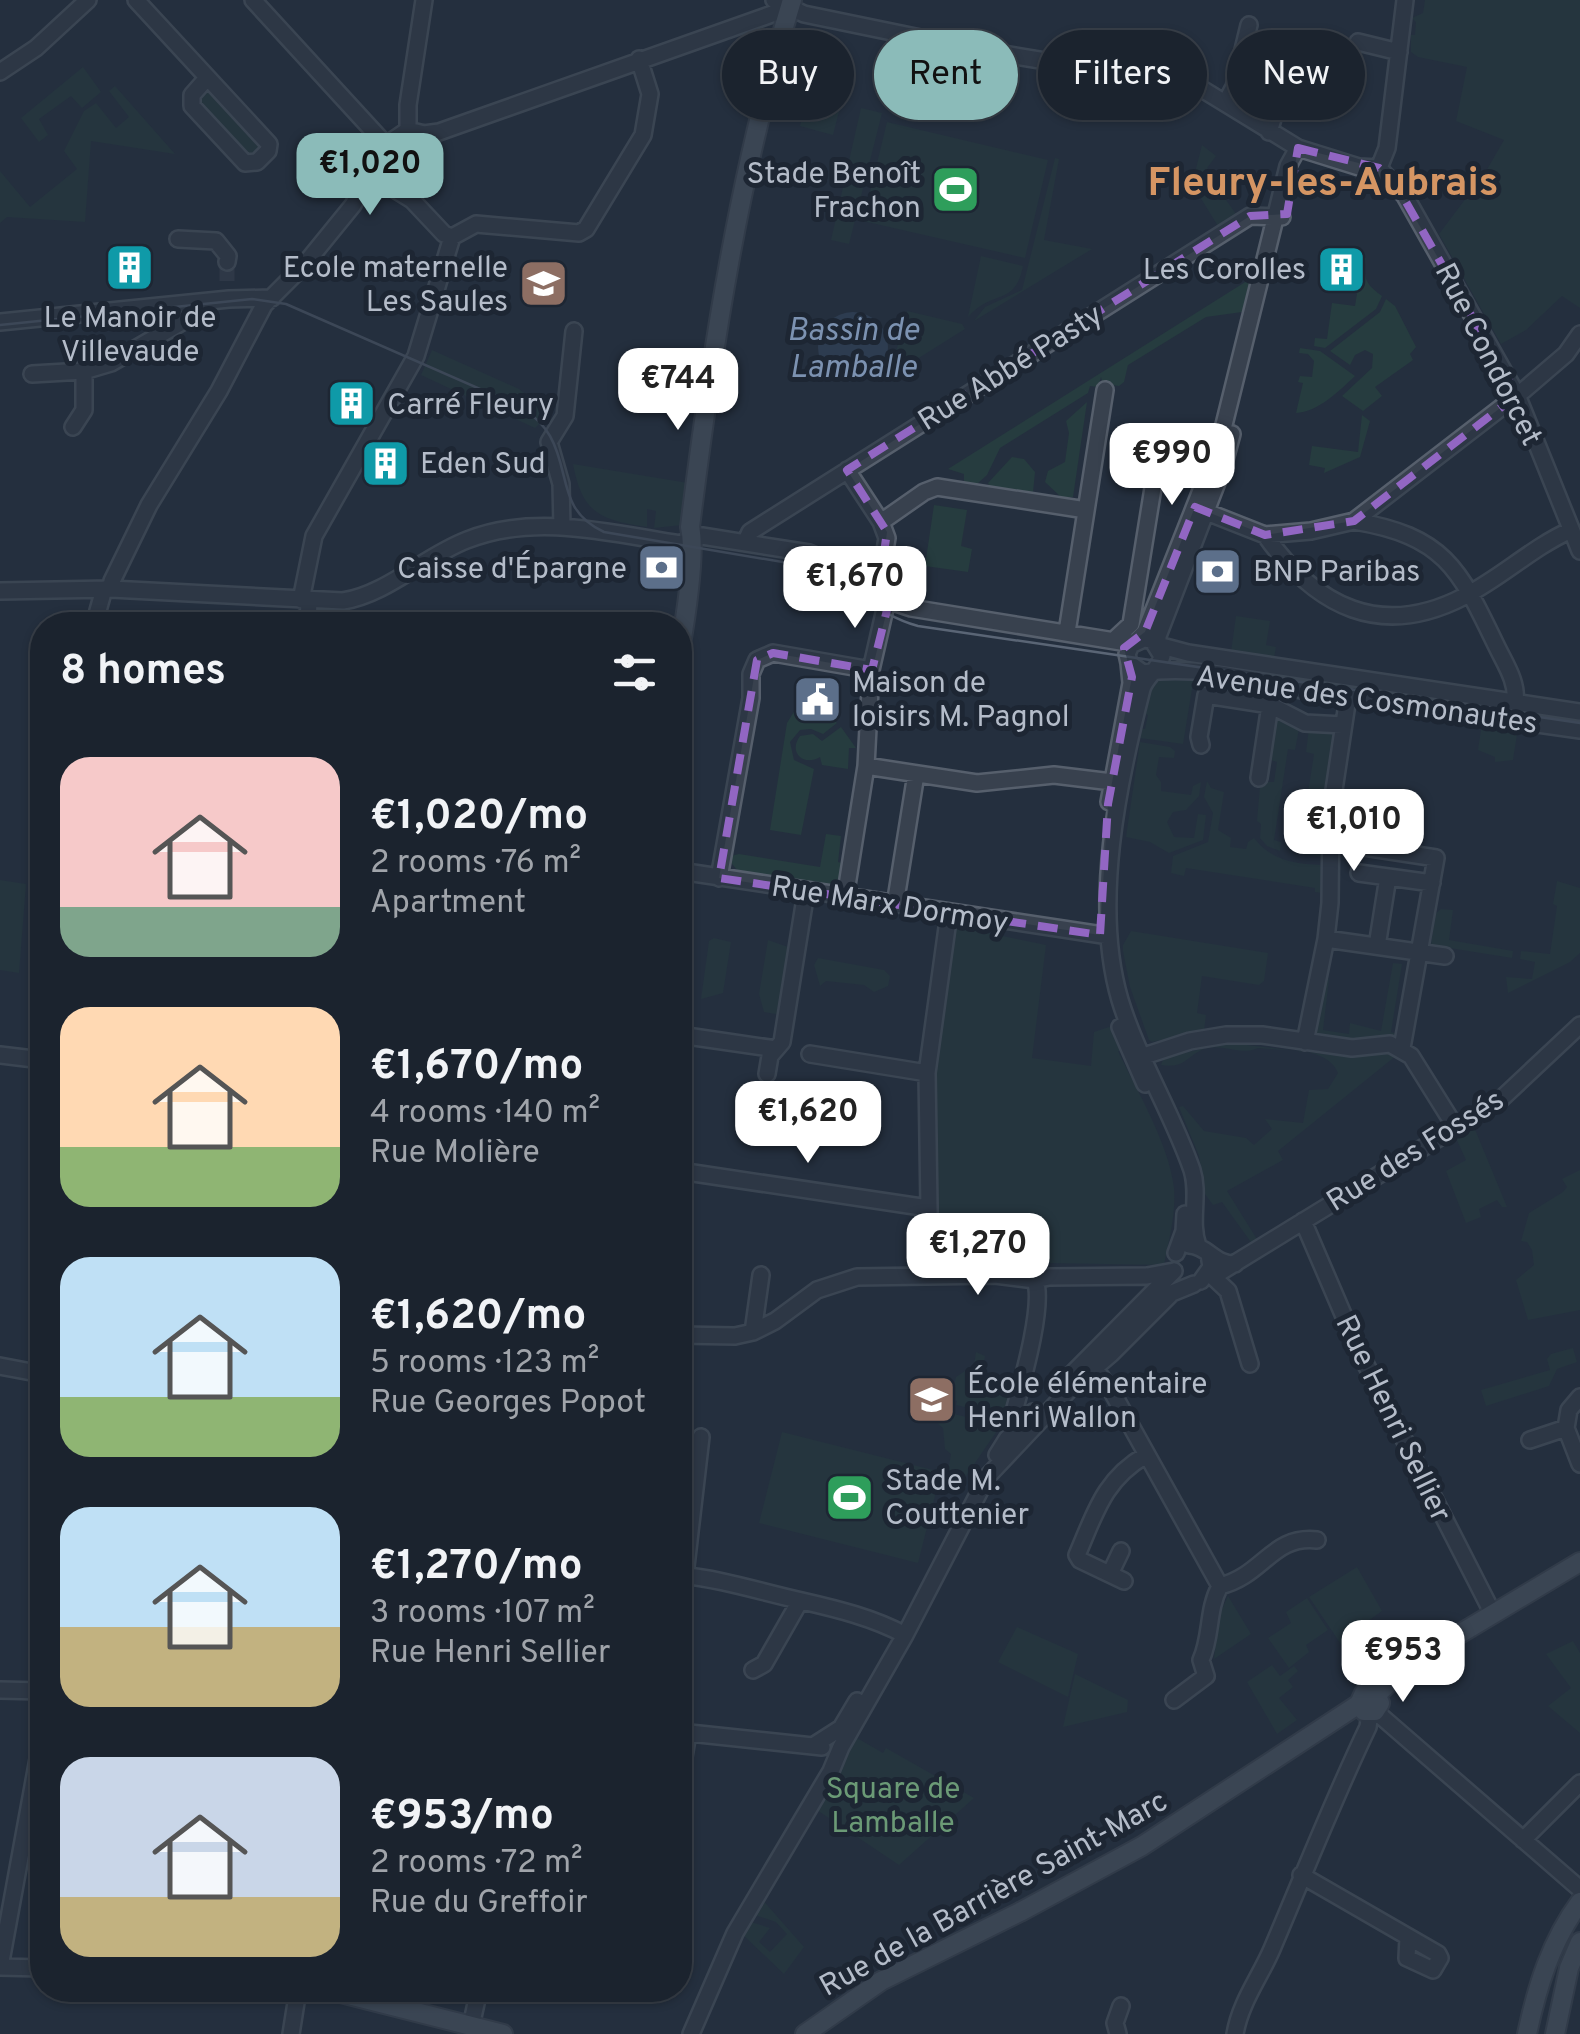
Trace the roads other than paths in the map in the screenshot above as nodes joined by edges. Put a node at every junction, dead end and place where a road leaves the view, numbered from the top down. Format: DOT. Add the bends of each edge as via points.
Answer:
graph roads {
  1 [pos="88,0"];
  2 [pos="136,0"];
  3 [pos="254,0"];
  4 [pos="424,0"];
  5 [pos="1404,0"];
  6 [pos="785,3"];
  7 [pos="1249,24"];
  8 [pos="1248,30"];
  9 [pos="1365,44"];
  10 [pos="1399,52"];
  11 [pos="639,59"];
  12 [pos="0,72"];
  13 [pos="207,78"];
  14 [pos="1226,102"];
  15 [pos="1273,120"];
  16 [pos="408,130"];
  17 [pos="1269,132"];
  18 [pos="386,145"];
  19 [pos="1298,148"];
  20 [pos="1380,168"];
  21 [pos="370,174"];
  22 [pos="1282,216"];
  23 [pos="452,237"];
  24 [pos="178,239"];
  25 [pos="227,262"];
  26 [pos="227,281"];
  27 [pos="229,300"];
  28 [pos="211,301"];
  29 [pos="268,302"];
  30 [pos="0,322"];
  31 [pos="1580,334"];
  32 [pos="569,338"];
  33 [pos="1573,358"];
  34 [pos="84,372"];
  35 [pos="32,374"];
  36 [pos="1105,390"];
  37 [pos="708,395"];
  38 [pos="1517,395"];
  39 [pos="74,427"];
  40 [pos="1218,465"];
  41 [pos="847,470"];
  42 [pos="1200,509"];
  43 [pos="1086,510"];
  44 [pos="1354,521"];
  45 [pos="880,522"];
  46 [pos="562,527"];
  47 [pos="1265,535"];
  48 [pos="1576,539"];
  49 [pos="693,540"];
  50 [pos="745,542"];
  51 [pos="108,589"];
  52 [pos="0,591"];
  53 [pos="1470,593"];
  54 [pos="882,597"];
  55 [pos="306,600"];
  56 [pos="99,612"];
  57 [pos="307,612"];
  58 [pos="684,612"];
  59 [pos="1066,632"];
  60 [pos="1116,638"];
  61 [pos="1136,641"];
  62 [pos="1158,645"];
  63 [pos="1129,664"];
  64 [pos="871,670"];
  65 [pos="1154,670"];
  66 [pos="1208,674"];
  67 [pos="1206,695"];
  68 [pos="1348,697"];
  69 [pos="1515,702"];
  70 [pos="1270,704"];
  71 [pos="1580,712"];
  72 [pos="1343,726"];
  73 [pos="1580,730"];
  74 [pos="1201,746"];
  75 [pos="866,766"];
  76 [pos="916,774"];
  77 [pos="1258,778"];
  78 [pos="1116,783"];
  79 [pos="1331,842"];
  80 [pos="692,873"];
  81 [pos="1359,873"];
  82 [pos="1388,877"];
  83 [pos="719,878"];
  84 [pos="1432,883"];
  85 [pos="806,892"];
  86 [pos="845,898"];
  87 [pos="895,905"];
  88 [pos="949,914"];
  89 [pos="1105,936"];
  90 [pos="1326,939"];
  91 [pos="1377,946"];
  92 [pos="1419,952"];
  93 [pos="1445,956"];
  94 [pos="1580,1024"];
  95 [pos="692,1038"];
  96 [pos="1305,1042"];
  97 [pos="1402,1048"];
  98 [pos="776,1049"];
  99 [pos="810,1054"];
  100 [pos="0,1055"];
  101 [pos="1139,1058"];
  102 [pos="30,1059"];
  103 [pos="927,1073"];
  104 [pos="767,1074"];
  105 [pos="1456,1128"];
  106 [pos="692,1174"];
  107 [pos="928,1208"];
  108 [pos="1302,1221"];
  109 [pos="1203,1250"];
  110 [pos="1176,1253"];
  111 [pos="1239,1263"];
  112 [pos="1174,1271"];
  113 [pos="761,1275"];
  114 [pos="1212,1275"];
  115 [pos="930,1276"];
  116 [pos="1035,1280"];
  117 [pos="1194,1284"];
  118 [pos="754,1332"];
  119 [pos="692,1335"];
  120 [pos="1250,1364"];
  121 [pos="0,1366"];
  122 [pos="1095,1369"];
  123 [pos="30,1372"];
  124 [pos="1578,1393"];
  125 [pos="1566,1428"];
  126 [pos="1023,1430"];
  127 [pos="700,1437"];
  128 [pos="1530,1440"];
  129 [pos="1146,1455"];
  130 [pos="1580,1464"];
  131 [pos="692,1502"];
  132 [pos="1317,1540"];
  133 [pos="1120,1551"];
  134 [pos="1580,1562"];
  135 [pos="692,1576"];
  136 [pos="1220,1586"];
  137 [pos="800,1601"];
  138 [pos="1492,1612"];
  139 [pos="902,1633"];
  140 [pos="753,1670"];
  141 [pos="0,1690"];
  142 [pos="30,1691"];
  143 [pos="1174,1700"];
  144 [pos="1373,1712"];
  145 [pos="692,1734"];
  146 [pos="816,1744"];
  147 [pos="841,1748"];
  148 [pos="1580,1783"];
  149 [pos="30,1802"];
  150 [pos="1523,1840"];
  151 [pos="1301,1875"];
  152 [pos="1580,1890"];
  153 [pos="1580,1902"];
  154 [pos="1408,1937"];
  155 [pos="1580,1942"];
  156 [pos="0,1966"];
  157 [pos="30,1967"];
  158 [pos="293,2002"];
  159 [pos="377,2002"];
  160 [pos="477,2002"];
  161 [pos="1121,2006"];
  162 [pos="471,2026"];
  163 [pos="291,2034"];
  164 [pos="503,2034"];
  165 [pos="691,2034"];
  166 [pos="805,2034"];
  167 [pos="1118,2034"];
  168 [pos="1235,2034"];
  169 [pos="1527,2034"];
  170 [pos="1555,2034"];
  1 -- 12 [label="street"];
  2 -- 13 [label="street"];
  3 -- 18 [label="street"];
  4 -- 16 [label="street"];
  5 -- 10 [label="street"];
  6 -- 11 [label="street"];
  6 -- 14 [label="street" via="980,50 1183,83"];
  6 -- 37 [label="main road"];
  7 -- 8 [label="street"];
  9 -- 10 [label="street"];
  10 -- 20 [label="street"];
  11 -- 16 [label="street" via="439,132"];
  11 -- 23 [label="street" via="650,94 643,134 586,229 476,224"];
  13 -- 13 [label="street" via="192,95 192,106 245,163 257,162 269,144"];
  14 -- 17 [label="street"];
  15 -- 17 [label="street"];
  16 -- 18 [label="street"];
  17 -- 19 [label="street"];
  18 -- 21 [label="street"];
  19 -- 20 [label="street"];
  19 -- 22 [label="street" via="1288,166"];
  20 -- 38 [label="street, Rue Condorcet" via="1406,196"];
  21 -- 23 [label="street"];
  21 -- 29 [label="street" via="341,220"];
  22 -- 40 [label="street"];
  22 -- 41 [label="street, Rue Abbé Pasty" via="1250,216"];
  23 -- 55 [label="street" via="416,356 314,536"];
  24 -- 25 [label="street" via="216,241"];
  26 -- 27 [label="street"];
  27 -- 28 [label="street"];
  27 -- 29 [label="street"];
  28 -- 30 [label="street"];
  28 -- 34 [label="street" via="111,363"];
  29 -- 51 [label="street" via="149,505"];
  31 -- 33 [label="street"];
  32 -- 46 [label="street" via="565,416 549,442 561,484"];
  33 -- 38 [label="street"];
  34 -- 35 [label="street"];
  34 -- 39 [label="street" via="84,410"];
  36 -- 43 [label="street"];
  37 -- 49 [label="main road"];
  37 -- 49 [label="main road"];
  38 -- 44 [label="street"];
  38 -- 48 [label="street, Rue Condorcet"];
  40 -- 42 [label="street"];
  40 -- 60 [label="street" via="1158,457 1132,624"];
  41 -- 45 [label="street"];
  41 -- 50 [label="street, Rue Abbé Pasty" via="750,532"];
  42 -- 47 [label="street"];
  42 -- 61 [label="street"];
  42 -- 62 [label="street"];
  43 -- 45 [label="street" via="938,488"];
  43 -- 59 [label="street"];
  44 -- 47 [label="street"];
  44 -- 53 [label="street" via="1422,541"];
  45 -- 54 [label="street" via="886,538"];
  46 -- 49 [label="street"];
  46 -- 55 [label="street" via="490,532 360,596"];
  47 -- 53 [label="street" via="1313,590 1353,609 1416,612"];
  48 -- 53 [label="street"];
  49 -- 50 [label="street"];
  49 -- 58 [label="main road"];
  50 -- 54 [label="street" via="820,556"];
  51 -- 52 [label="street"];
  51 -- 55 [label="street"];
  51 -- 56 [label="street"];
  53 -- 69 [label="street" via="1515,685"];
  54 -- 59 [label="street" via="930,612"];
  54 -- 64 [label="street"];
  55 -- 57 [label="street"];
  59 -- 60 [label="street"];
  60 -- 61 [label="street"];
  61 -- 62 [label="street"];
  61 -- 63 [label="street"];
  62 -- 65 [label="street" via="1162,656"];
  62 -- 69 [label="street, Avenue des Cosmonautes"];
  63 -- 65 [label="street" via="1140,672"];
  63 -- 78 [label="street"];
  64 -- 75 [label="street"];
  64 -- 83 [label="street" via="773,654 757,660"];
  65 -- 66 [label="street, Avenue des Cosmonautes"];
  65 -- 78 [label="street" via="1142,689"];
  66 -- 67 [label="street"];
  66 -- 68 [label="street, Avenue des Cosmonautes"];
  67 -- 70 [label="street, Avenue des Cosmonautes"];
  67 -- 74 [label="street, Avenue des Cosmonautes"];
  68 -- 72 [label="street"];
  68 -- 73 [label="street, Avenue des Cosmonautes"];
  69 -- 71 [label="street, Avenue des Cosmonautes"];
  70 -- 72 [label="street, Avenue des Cosmonautes" via="1305,723"];
  70 -- 77 [label="street, Avenue des Cosmonautes"];
  72 -- 79 [label="street"];
  75 -- 76 [label="street"];
  75 -- 86 [label="street"];
  76 -- 78 [label="street" via="977,783 1044,775"];
  76 -- 87 [label="street"];
  78 -- 89 [label="street" via="1103,864"];
  79 -- 84 [label="street" via="1436,858"];
  79 -- 90 [label="street"];
  80 -- 83 [label="street, Rue Marx Dormoy"];
  81 -- 82 [label="street"];
  82 -- 84 [label="street"];
  82 -- 91 [label="street"];
  83 -- 85 [label="street, Rue Marx Dormoy"];
  84 -- 92 [label="street"];
  85 -- 86 [label="street, Rue Marx Dormoy"];
  85 -- 98 [label="street"];
  86 -- 87 [label="street, Rue Marx Dormoy"];
  87 -- 88 [label="street, Rue Marx Dormoy"];
  88 -- 89 [label="street, Rue Marx Dormoy"];
  88 -- 103 [label="street"];
  89 -- 101 [label="street" via="1112,1003"];
  90 -- 91 [label="street"];
  90 -- 96 [label="street"];
  91 -- 92 [label="street"];
  92 -- 93 [label="street"];
  92 -- 97 [label="street"];
  94 -- 105 [label="street, Rue des Fossés" via="1503,1098"];
  95 -- 98 [label="street"];
  96 -- 97 [label="street"];
  96 -- 101 [label="street" via="1226,1035"];
  97 -- 105 [label="street"];
  98 -- 104 [label="street"];
  99 -- 103 [label="street"];
  100 -- 102 [label="street"];
  101 -- 109 [label="street" via="1194,1177 1193,1233"];
  101 -- 110 [label="street" via="1184,1178 1184,1230"];
  103 -- 107 [label="street"];
  105 -- 108 [label="street, Rue des Fossés"];
  106 -- 107 [label="street" via="775,1191"];
  107 -- 115 [label="street"];
  108 -- 111 [label="street, Rue des Fossés"];
  108 -- 138 [label="street, Rue Henri Sellier" via="1358,1349"];
  109 -- 110 [label="street" via="1186,1246"];
  109 -- 111 [label="street" via="1223,1264"];
  109 -- 114 [label="street"];
  110 -- 112 [label="street"];
  111 -- 114 [label="street, Rue des Fossés"];
  112 -- 116 [label="street"];
  112 -- 117 [label="street"];
  112 -- 126 [label="street"];
  113 -- 118 [label="street"];
  114 -- 117 [label="street"];
  114 -- 120 [label="street" via="1228,1291"];
  115 -- 116 [label="street"];
  115 -- 118 [label="street" via="840,1281"];
  116 -- 126 [label="street" via="1034,1321 1012,1419"];
  117 -- 122 [label="street" via="1175,1290"];
  118 -- 119 [label="street"];
  121 -- 123 [label="street"];
  122 -- 126 [label="street"];
  122 -- 129 [label="street"];
  124 -- 125 [label="street"];
  125 -- 128 [label="street"];
  125 -- 130 [label="street"];
  126 -- 139 [label="street" via="982,1475"];
  127 -- 131 [label="street"];
  129 -- 133 [label="street" via="1096,1505 1076,1556 1117,1578"];
  129 -- 136 [label="street"];
  132 -- 136 [label="street" via="1297,1538"];
  134 -- 138 [label="main road, Rue de la Barrière Saint-Marc"];
  135 -- 137 [label="street"];
  136 -- 143 [label="street" via="1201,1660 1206,1676"];
  137 -- 139 [label="street"];
  137 -- 140 [label="street" via="764,1664"];
  138 -- 144 [label="main road, Rue de la Barrière Saint-Marc" via="1411,1663"];
  139 -- 146 [label="street" via="841,1728"];
  139 -- 147 [label="street"];
  141 -- 142 [label="street"];
  144 -- 150 [label="street"];
  144 -- 151 [label="street"];
  144 -- 166 [label="main road, Rue de la Barrière Saint-Marc" via="1142,1846 881,1981"];
  145 -- 146 [label="street"];
  146 -- 147 [label="street"];
  147 -- 165 [label="street" via="735,1933"];
  148 -- 150 [label="street"];
  149 -- 156 [label="street"];
  150 -- 152 [label="street"];
  151 -- 154 [label="street"];
  151 -- 168 [label="street"];
  153 -- 169 [label="main road" via="1547,1961"];
  155 -- 170 [label="main road"];
  156 -- 157 [label="street"];
  158 -- 163 [label="street"];
  159 -- 162 [label="main road"];
  160 -- 162 [label="street"];
  161 -- 167 [label="street"];
  162 -- 164 [label="main road"];
}
